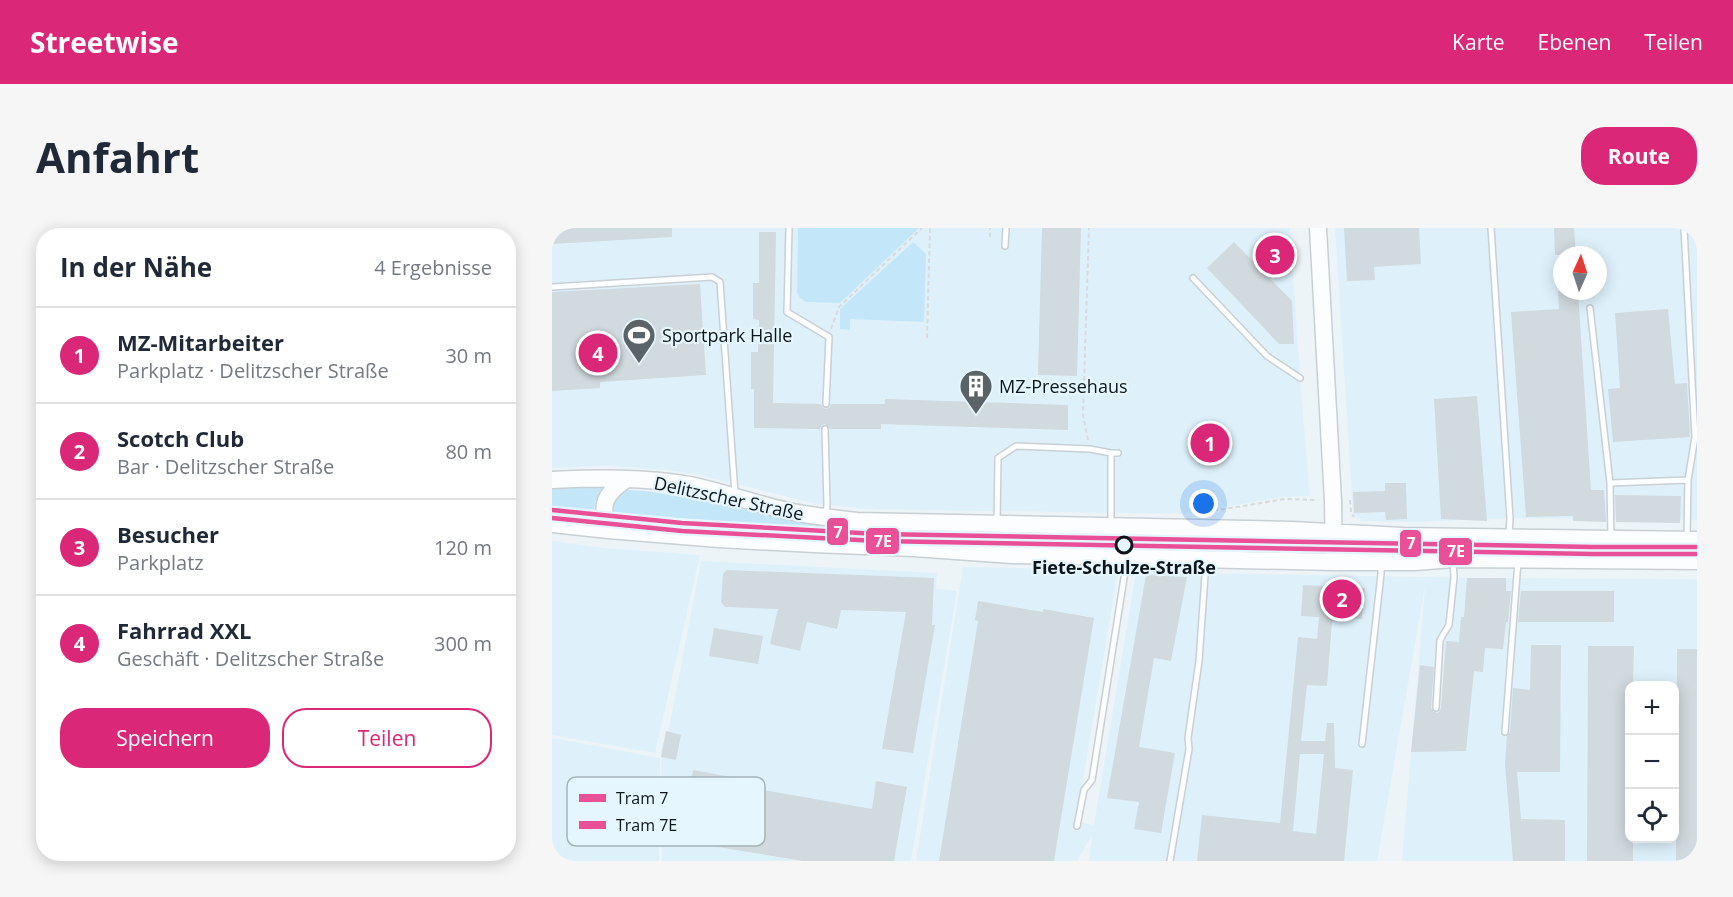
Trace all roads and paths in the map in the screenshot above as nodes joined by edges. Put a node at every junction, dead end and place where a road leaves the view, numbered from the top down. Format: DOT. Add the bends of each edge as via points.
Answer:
graph roads {
  1 [pos="789,228"];
  2 [pos="922,228"];
  3 [pos="930,228"];
  4 [pos="990,228"];
  5 [pos="1006,228"];
  6 [pos="1089,228"];
  7 [pos="1318,228"];
  8 [pos="1491,228"];
  9 [pos="1684,228"];
  10 [pos="990,237"];
  11 [pos="1005,246"];
  12 [pos="1193,278"];
  13 [pos="552,287"];
  14 [pos="1590,308"];
  15 [pos="829,337"];
  16 [pos="927,339"];
  17 [pos="1300,378"];
  18 [pos="826,404"];
  19 [pos="825,429"];
  20 [pos="1090,449"];
  21 [pos="1111,453"];
  22 [pos="1118,453"];
  23 [pos="627,478"];
  24 [pos="552,480"];
  25 [pos="1688,480"];
  26 [pos="1610,483"];
  27 [pos="736,496"];
  28 [pos="1333,501"];
  29 [pos="1205,512"];
  30 [pos="826,518"];
  31 [pos="552,524"];
  32 [pos="997,524"];
  33 [pos="1111,526"];
  34 [pos="608,530"];
  35 [pos="1334,533"];
  36 [pos="1509,538"];
  37 [pos="1611,540"];
  38 [pos="1692,540"];
  39 [pos="1127,557"];
  40 [pos="1207,559"];
  41 [pos="1453,559"];
  42 [pos="1518,559"];
  43 [pos="1381,561"];
  44 [pos="1697,561"];
  45 [pos="1334,562"];
  46 [pos="1436,708"];
  47 [pos="1505,732"];
  48 [pos="1362,744"];
  49 [pos="1077,826"];
  50 [pos="1170,861"];
  1 -- 15 [label="lane" via="787,312"];
  2 -- 15 [label="path" via="838,307"];
  3 -- 16 [label="path"];
  4 -- 10 [label="path"];
  5 -- 11 [label="lane"];
  6 -- 20 [label="path" via="1083,415"];
  7 -- 28 [label="main road"];
  8 -- 36 [label="lane"];
  9 -- 25 [label="lane" via="1695,437"];
  12 -- 17 [label="lane" via="1267,356"];
  13 -- 27 [label="lane" via="712,277 720,282"];
  14 -- 26 [label="lane"];
  15 -- 18 [label="lane"];
  19 -- 30 [label="lane"];
  20 -- 21 [label="lane"];
  20 -- 32 [label="lane" via="1016,446 999,458"];
  21 -- 22 [label="lane"];
  21 -- 33 [label="lane"];
  23 -- 24 [label="main road, Delitzscher Straße"];
  23 -- 27 [label="main road, Delitzscher Straße" via="690,485"];
  23 -- 34 [label="main road" via="606,498"];
  25 -- 26 [label="lane"];
  25 -- 38 [label="lane"];
  26 -- 37 [label="lane"];
  27 -- 30 [label="main road, Delitzscher Straße"];
  28 -- 29 [label="path" via="1285,499"];
  28 -- 35 [label="main road"];
  30 -- 32 [label="main road, Delitzscher Straße"];
  31 -- 34 [label="main road, Delitzscher Straße"];
  32 -- 33 [label="main road, Delitzscher Straße"];
  33 -- 35 [label="main road, Delitzscher Straße"];
  34 -- 39 [label="main road, Delitzscher Straße" via="1012,555"];
  35 -- 36 [label="main road, Delitzscher Straße"];
  35 -- 45 [label="main road"];
  36 -- 37 [label="main road, Delitzscher Straße"];
  37 -- 38 [label="main road, Delitzscher Straße"];
  39 -- 40 [label="main road, Delitzscher Straße"];
  39 -- 49 [label="lane" via="1092,780 1084,790"];
  40 -- 45 [label="main road, Delitzscher Straße"];
  40 -- 50 [label="lane" via="1189,749"];
  41 -- 42 [label="main road, Delitzscher Straße"];
  41 -- 43 [label="main road, Delitzscher Straße"];
  41 -- 46 [label="lane" via="1449,625 1440,640"];
  42 -- 44 [label="main road, Delitzscher Straße"];
  42 -- 47 [label="lane"];
  43 -- 45 [label="main road, Delitzscher Straße"];
  43 -- 48 [label="lane"];
}
